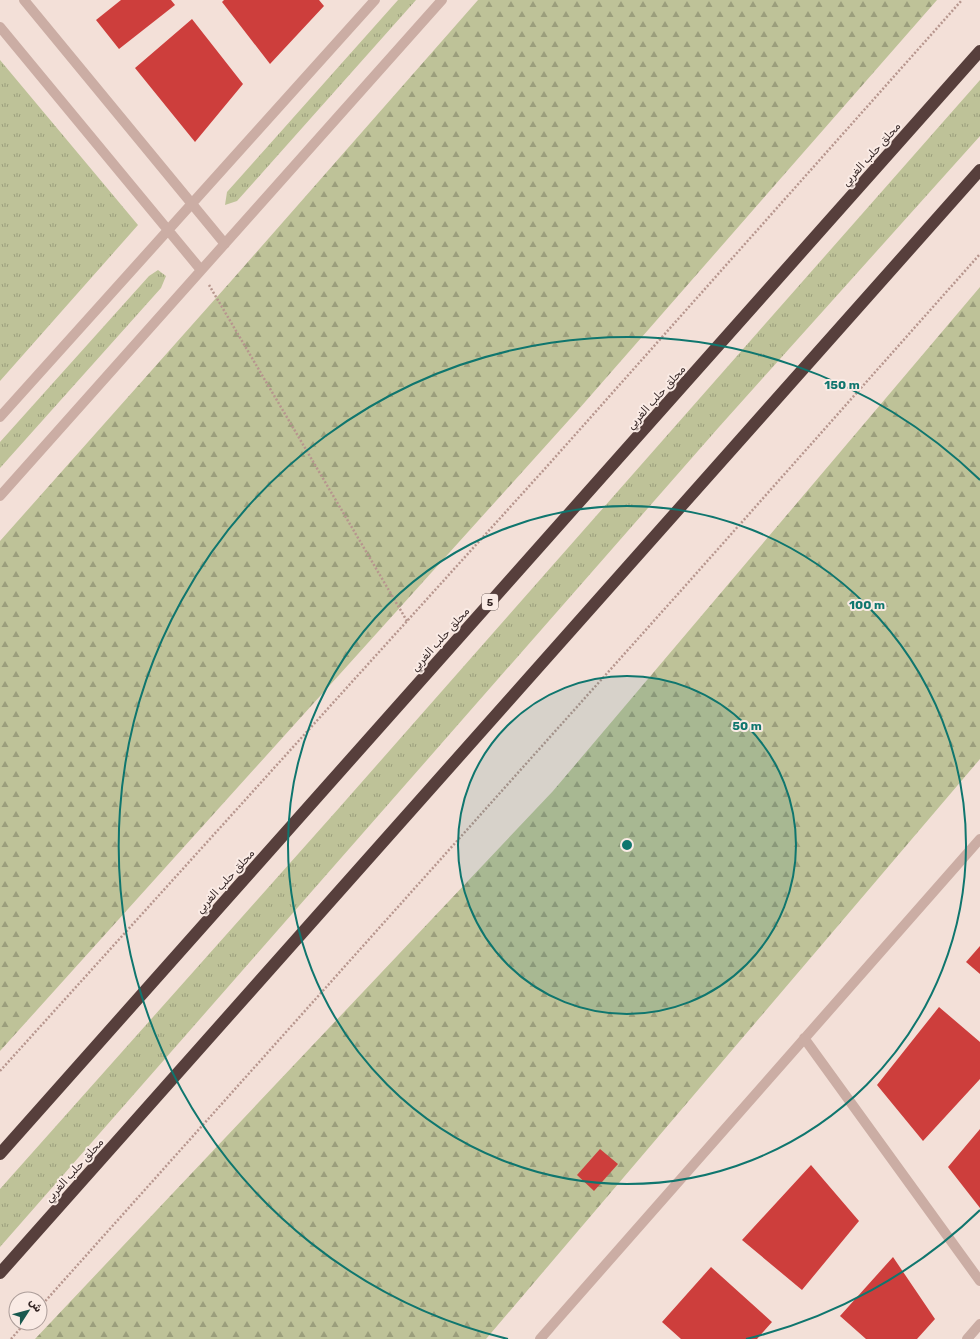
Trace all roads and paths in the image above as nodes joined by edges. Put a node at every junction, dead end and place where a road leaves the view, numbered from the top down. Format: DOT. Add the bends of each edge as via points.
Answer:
graph roads {
  1 [pos="24,0"];
  2 [pos="375,0"];
  3 [pos="442,0"];
  4 [pos="962,0"];
  5 [pos="0,28"];
  6 [pos="980,51"];
  7 [pos="980,170"];
  8 [pos="192,203"];
  9 [pos="168,230"];
  10 [pos="225,244"];
  11 [pos="980,254"];
  12 [pos="201,270"];
  13 [pos="0,417"];
  14 [pos="0,496"];
  15 [pos="407,621"];
  16 [pos="980,839"];
  17 [pos="804,1038"];
  18 [pos="0,1071"];
  19 [pos="0,1154"];
  20 [pos="0,1273"];
  21 [pos="980,1281"];
  22 [pos="48,1298"];
  23 [pos="980,1324"];
  24 [pos="18,1331"];
  25 [pos="11,1339"];
  26 [pos="540,1339"];
  27 [pos="967,1339"];
  1 -- 8 [label="street"];
  2 -- 8 [label="street"];
  3 -- 10 [label="street"];
  4 -- 15 [label="path"];
  5 -- 9 [label="street"];
  6 -- 19 [label="highway, محلق حلب الغربي / 5"];
  7 -- 20 [label="highway, محلق حلب الغربي"];
  8 -- 9 [label="street"];
  8 -- 10 [label="street"];
  9 -- 12 [label="street"];
  9 -- 13 [label="street"];
  10 -- 12 [label="street"];
  11 -- 22 [label="path"];
  12 -- 14 [label="street"];
  12 -- 15 [label="path"];
  15 -- 18 [label="path"];
  16 -- 17 [label="street"];
  17 -- 21 [label="street"];
  17 -- 26 [label="street"];
  23 -- 27 [label="street"];
  24 -- 25 [label="path"];
}
